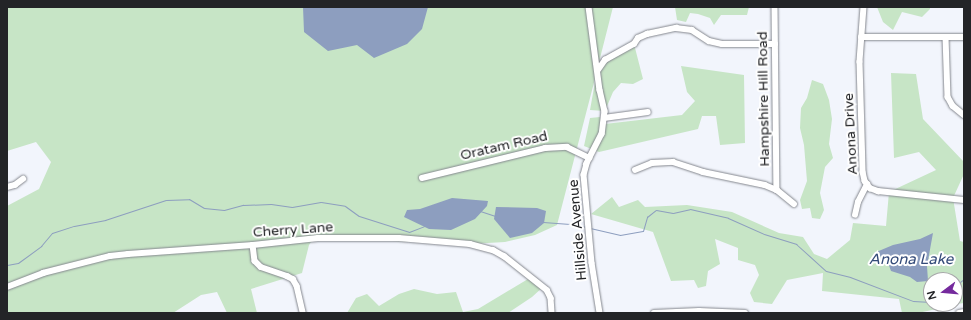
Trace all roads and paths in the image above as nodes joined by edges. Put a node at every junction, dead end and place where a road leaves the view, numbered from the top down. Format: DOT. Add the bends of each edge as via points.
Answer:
graph roads {
  1 [pos="589,7"];
  2 [pos="775,7"];
  3 [pos="864,7"];
  4 [pos="861,37"];
  5 [pos="946,37"];
  6 [pos="964,37"];
  7 [pos="776,44"];
  8 [pos="598,70"];
  9 [pos="648,112"];
  10 [pos="964,115"];
  11 [pos="604,118"];
  12 [pos="590,158"];
  13 [pos="635,170"];
  14 [pos="422,178"];
  15 [pos="23,179"];
  16 [pos="867,184"];
  17 [pos="7,188"];
  18 [pos="777,190"];
  19 [pos="964,200"];
  20 [pos="794,204"];
  21 [pos="855,215"];
  22 [pos="253,244"];
  23 [pos="7,287"];
  24 [pos="699,312"];
  25 [pos="964,312"];
  26 [pos="303,313"];
  27 [pos="552,313"];
  28 [pos="600,313"];
  29 [pos="654,313"];
  30 [pos="746,313"];
  31 [pos="959,313"];
  1 -- 8 [label="street, Hillside Avenue"];
  2 -- 7 [label="street, Hampshire Hill Road"];
  3 -- 4 [label="street, Anona Drive"];
  4 -- 5 [label="street"];
  4 -- 16 [label="street, Anona Drive" via="863,172"];
  5 -- 6 [label="street"];
  5 -- 10 [label="street" via="948,97 953,106"];
  7 -- 8 [label="street" via="722,44 709,41 692,30 676,28 638,38 634,44 605,60"];
  7 -- 18 [label="street, Hampshire Hill Road"];
  8 -- 11 [label="street, Hillside Avenue"];
  9 -- 11 [label="street"];
  11 -- 12 [label="street, Hillside Avenue" via="602,134"];
  12 -- 14 [label="street, Oratam Road" via="568,147 545,148"];
  12 -- 28 [label="street, Hillside Avenue" via="584,175 592,263"];
  13 -- 18 [label="street" via="652,162 673,162 703,172 752,181"];
  15 -- 17 [label="street"];
  16 -- 19 [label="street, Anona Drive" via="878,191"];
  16 -- 21 [label="street"];
  18 -- 20 [label="street"];
  22 -- 23 [label="street, Cherry Lane" via="110,256 43,273"];
  22 -- 26 [label="street" via="255,261 260,267 293,279"];
  22 -- 27 [label="street, Cherry Lane" via="318,238 399,238 470,244 504,256 543,287 550,294"];
  24 -- 29 [label="street"];
  24 -- 30 [label="street"];
  25 -- 31 [label="street"];
}
